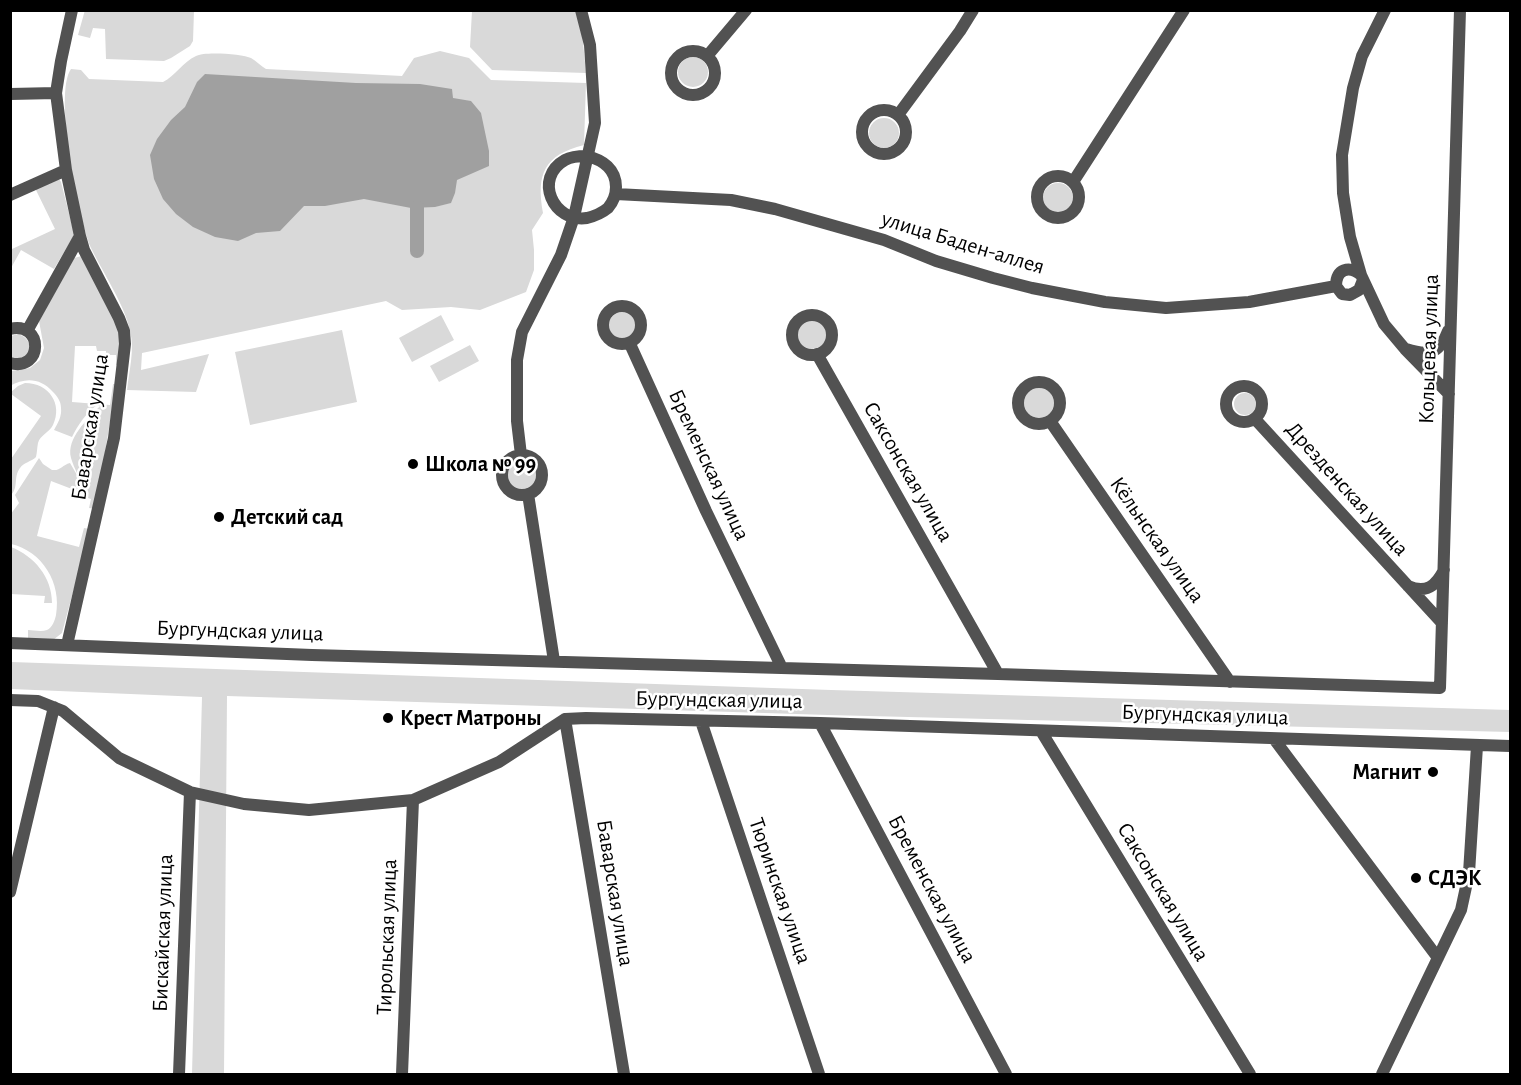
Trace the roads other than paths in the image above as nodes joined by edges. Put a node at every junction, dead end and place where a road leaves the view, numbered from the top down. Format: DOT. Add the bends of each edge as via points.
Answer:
graph roads {
  1 [pos="72,10"];
  2 [pos="581,10"];
  3 [pos="746,10"];
  4 [pos="973,10"];
  5 [pos="1184,10"];
  6 [pos="1385,10"];
  7 [pos="1460,10"];
  8 [pos="708,56"];
  9 [pos="56,93"];
  10 [pos="10,94"];
  11 [pos="898,115"];
  12 [pos="587,156"];
  13 [pos="66,170"];
  14 [pos="1073,182"];
  15 [pos="616,194"];
  16 [pos="10,195"];
  17 [pos="574,218"];
  18 [pos="80,236"];
  19 [pos="1362,278"];
  20 [pos="1336,286"];
  21 [pos="1451,324"];
  22 [pos="10,329"];
  23 [pos="27,331"];
  24 [pos="630,344"];
  25 [pos="1405,349"];
  26 [pos="817,354"];
  27 [pos="10,363"];
  28 [pos="1449,394"];
  29 [pos="1255,419"];
  30 [pos="1050,421"];
  31 [pos="521,455"];
  32 [pos="528,494"];
  33 [pos="1444,570"];
  34 [pos="1408,586"];
  35 [pos="1442,623"];
  36 [pos="10,643"];
  37 [pos="67,645"];
  38 [pos="554,661"];
  39 [pos="782,668"];
  40 [pos="999,674"];
  41 [pos="1230,682"];
  42 [pos="1440,688"];
  43 [pos="10,700"];
  44 [pos="54,707"];
  45 [pos="565,719"];
  46 [pos="701,721"];
  47 [pos="820,723"];
  48 [pos="1041,731"];
  49 [pos="1274,739"];
  50 [pos="1477,746"];
  51 [pos="1510,746"];
  52 [pos="190,792"];
  53 [pos="413,800"];
  54 [pos="10,892"];
  55 [pos="1438,958"];
  56 [pos="178,1074"];
  57 [pos="402,1074"];
  58 [pos="624,1074"];
  59 [pos="819,1074"];
  60 [pos="1006,1074"];
  61 [pos="1250,1074"];
  62 [pos="1382,1074"];
  1 -- 9 [label="street, Баварская улица"];
  2 -- 12 [label="street" via="590,45 595,123"];
  3 -- 8 [label="street"];
  4 -- 11 [label="street"];
  5 -- 14 [label="street"];
  6 -- 19 [label="street" via="1362,56 1342,155 1350,237"];
  7 -- 21 [label="street, Кольцевая улица"];
  9 -- 10 [label="street"];
  9 -- 13 [label="street, Баварская улица"];
  12 -- 15 [label="street" via="611,169"];
  12 -- 17 [label="street"];
  12 -- 17 [label="street" via="564,160 549,179 554,204"];
  13 -- 16 [label="street"];
  13 -- 18 [label="street, Баварская улица"];
  15 -- 17 [label="street" via="607,209 597,215"];
  15 -- 20 [label="street, улица Баден-аллея" via="731,200 775,209 884,240 993,278 1105,302 1166,308 1249,302"];
  17 -- 31 [label="street" via="561,255 522,332 517,360"];
  18 -- 23 [label="street"];
  18 -- 37 [label="street, Баварская улица" via="119,318 125,344 114,438"];
  19 -- 20 [label="street, улица Баден-аллея" via="1353,270 1344,270 1337,277"];
  19 -- 20 [label="street, улица Баден-аллея" via="1359,290 1350,295 1342,294"];
  19 -- 25 [label="street" via="1384,324"];
  21 -- 25 [label="street" via="1444,342 1433,352"];
  21 -- 28 [label="street, Кольцевая улица"];
  22 -- 23 [label="street"];
  23 -- 27 [label="street" via="35,340 35,352 28,362"];
  24 -- 39 [label="street, Бременская улица"];
  25 -- 28 [label="street"];
  26 -- 40 [label="street, Саксонская улица"];
  28 -- 33 [label="street, Кольцевая улица"];
  29 -- 34 [label="street, Дрезденская улица"];
  30 -- 41 [label="street, Кёльнская улица"];
  31 -- 32 [label="street" via="538,462 542,474 538,487"];
  31 -- 32 [label="street" via="506,462 502,478 512,492"];
  32 -- 38 [label="street"];
  33 -- 34 [label="street, Дрезденская улица" via="1433,586 1416,590"];
  33 -- 35 [label="street, Кольцевая улица"];
  34 -- 35 [label="street, Дрезденская улица"];
  35 -- 42 [label="street, Кольцевая улица"];
  36 -- 37 [label="street, Бургундская улица"];
  37 -- 38 [label="street, Бургундская улица"];
  38 -- 39 [label="street, Бургундская улица"];
  39 -- 40 [label="street, Бургундская улица"];
  40 -- 41 [label="street, Бургундская улица"];
  41 -- 42 [label="street, Бургундская улица"];
  43 -- 44 [label="street" via="38,700"];
  44 -- 52 [label="street" via="119,758"];
  44 -- 54 [label="street"];
  45 -- 46 [label="street, Бургундская улица"];
  45 -- 53 [label="street" via="499,762"];
  45 -- 58 [label="street, Баварская улица"];
  46 -- 47 [label="street, Бургундская улица"];
  46 -- 59 [label="street, Тюринская улица"];
  47 -- 48 [label="street, Бургундская улица"];
  47 -- 60 [label="street, Бременская улица"];
  48 -- 49 [label="street, Бургундская улица"];
  48 -- 61 [label="street, Саксонская улица"];
  49 -- 50 [label="street, Бургундская улица"];
  49 -- 55 [label="street"];
  50 -- 51 [label="street, Бургундская улица"];
  50 -- 55 [label="street" via="1469,873 1461,910"];
  52 -- 53 [label="street" via="244,804 309,810"];
  52 -- 56 [label="street, Бискайская улица"];
  53 -- 57 [label="street, Тирольская улица"];
  55 -- 62 [label="street"];
}
